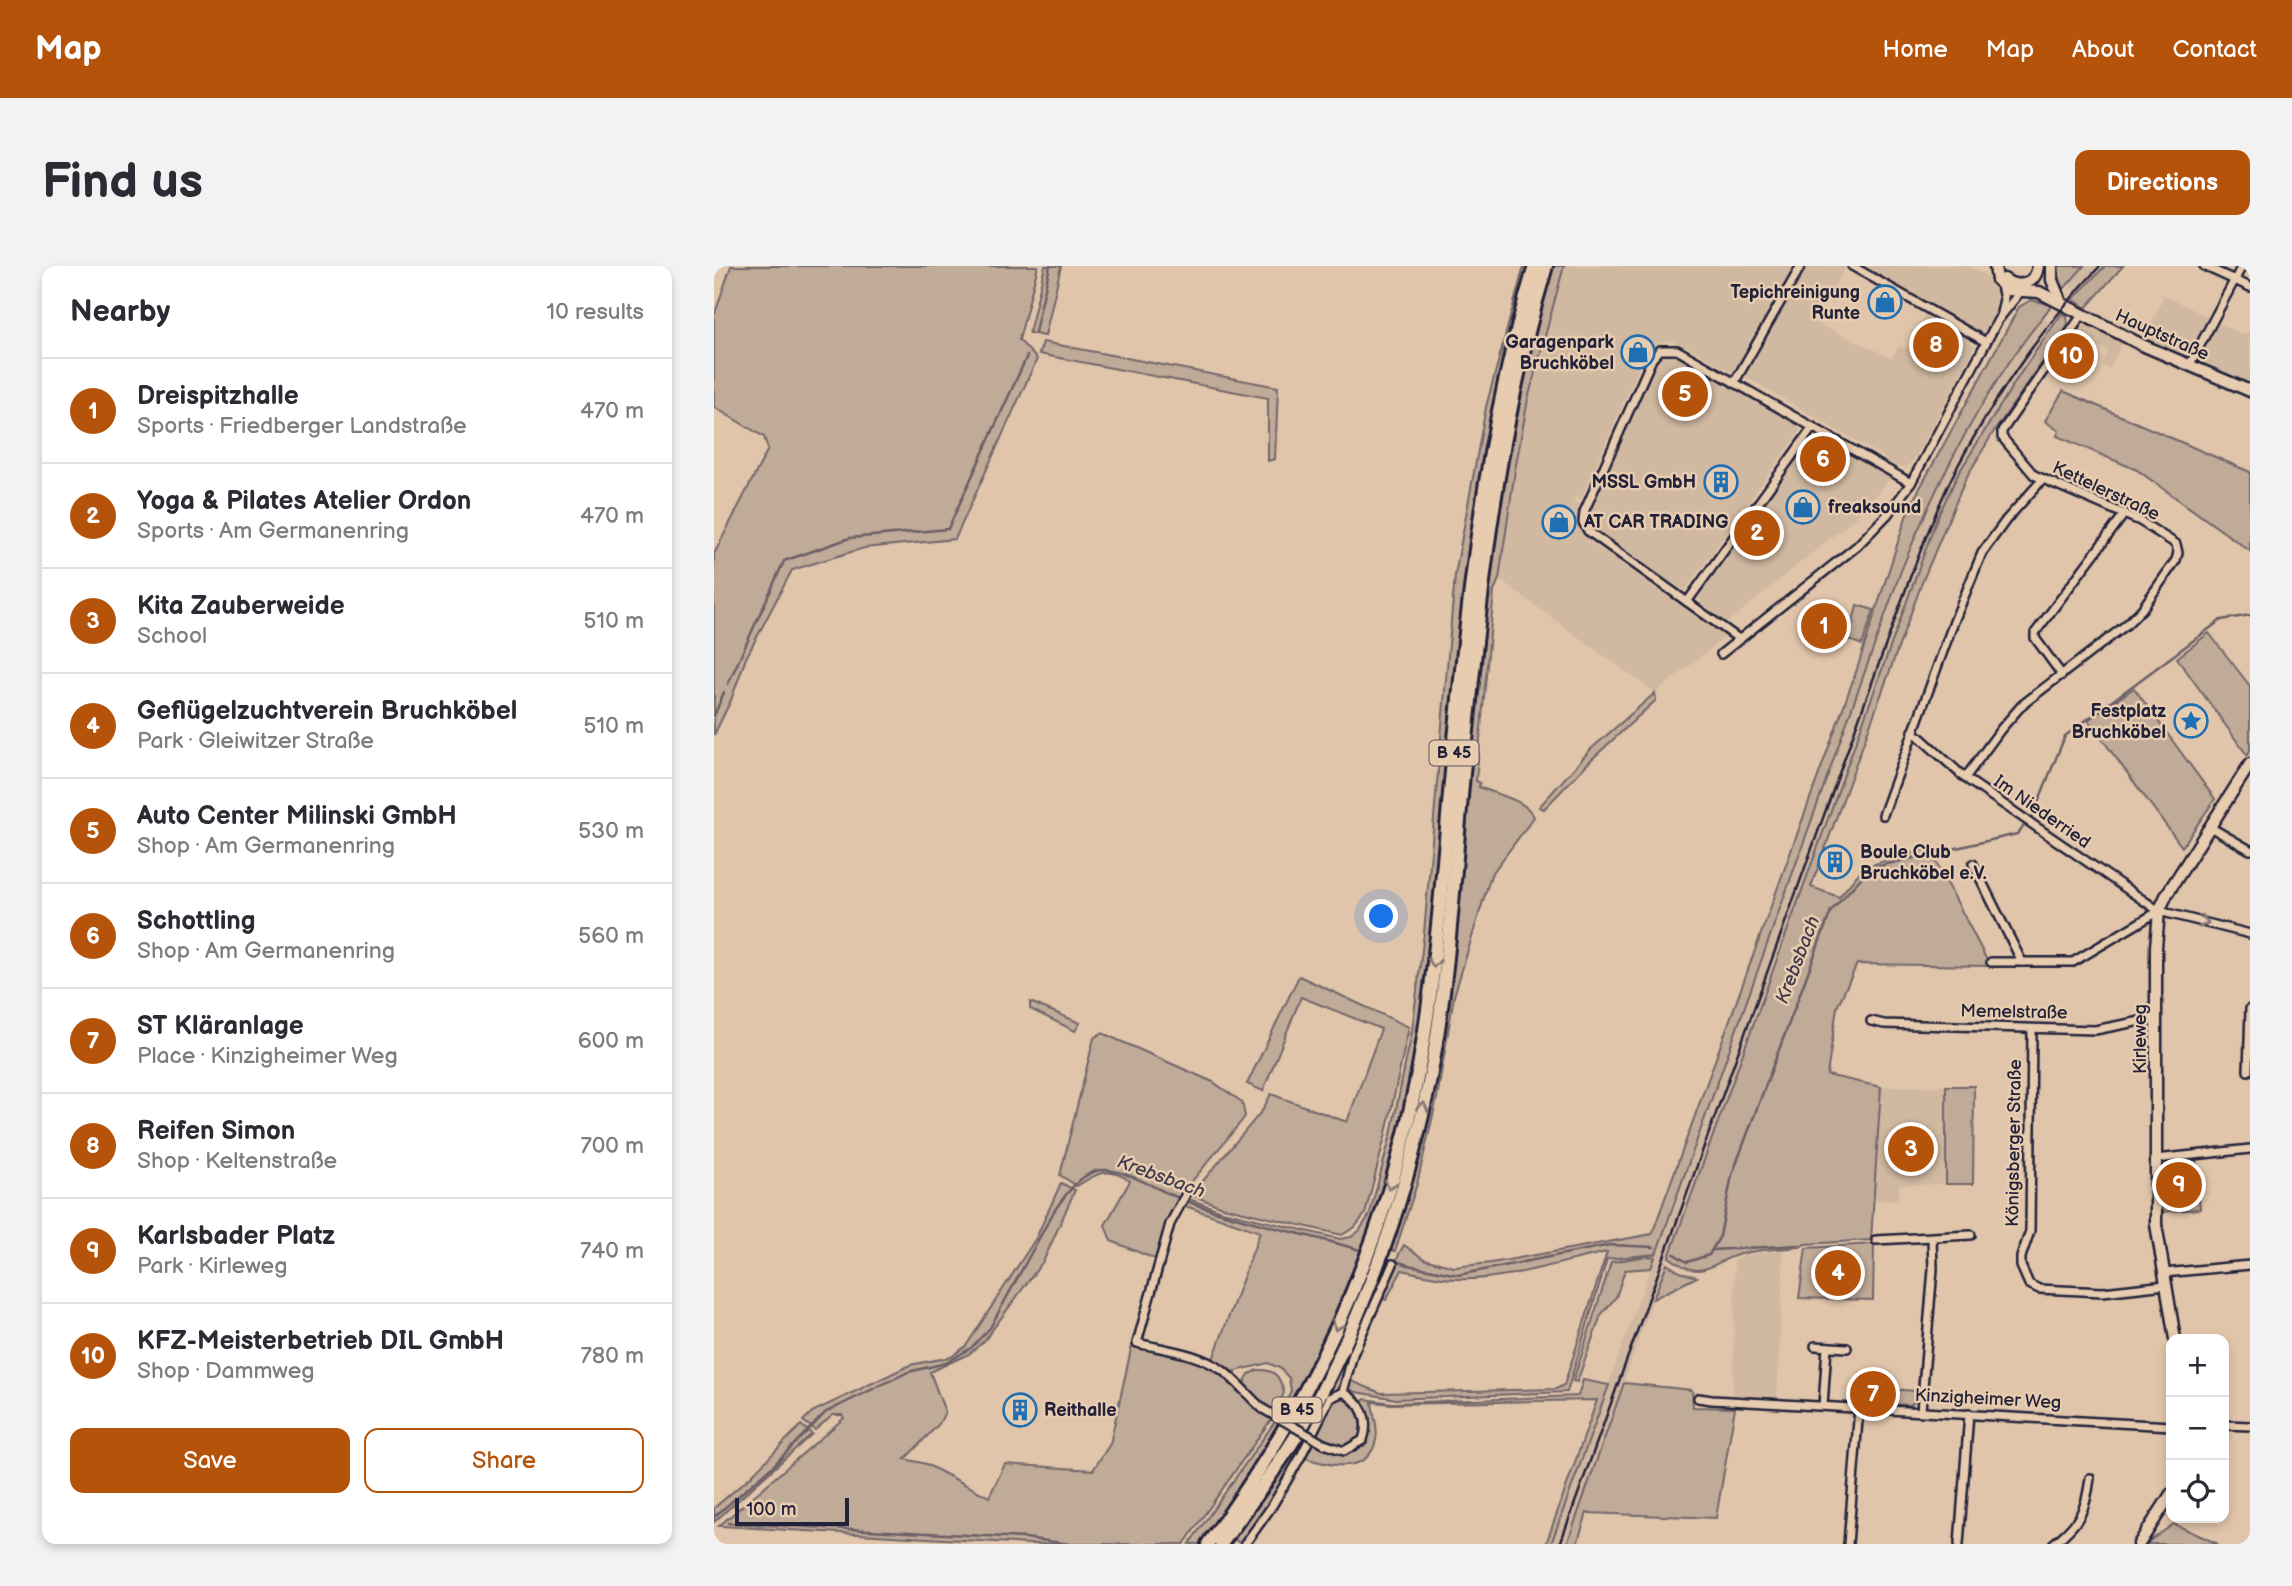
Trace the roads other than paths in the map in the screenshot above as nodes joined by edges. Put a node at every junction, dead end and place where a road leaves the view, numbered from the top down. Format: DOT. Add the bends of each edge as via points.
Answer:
graph roads {
  1 [pos="1535,266"];
  2 [pos="1546,266"];
  3 [pos="1801,266"];
  4 [pos="1852,266"];
  5 [pos="2052,266"];
  6 [pos="2204,266"];
  7 [pos="2242,266"];
  8 [pos="1994,267"];
  9 [pos="2037,270"];
  10 [pos="2234,279"];
  11 [pos="2028,283"];
  12 [pos="2001,286"];
  13 [pos="2250,287"];
  14 [pos="2020,292"];
  15 [pos="2062,302"];
  16 [pos="2082,315"];
  17 [pos="1998,320"];
  18 [pos="1986,342"];
  19 [pos="2190,365"];
  20 [pos="1734,383"];
  21 [pos="2250,391"];
  22 [pos="1812,427"];
  23 [pos="2043,479"];
  24 [pos="1911,483"];
  25 [pos="2125,513"];
  26 [pos="1688,602"];
  27 [pos="1739,639"];
  28 [pos="1721,654"];
  29 [pos="2062,675"];
  30 [pos="1913,731"];
  31 [pos="2250,764"];
  32 [pos="1965,778"];
  33 [pos="1883,815"];
  34 [pos="2210,827"];
  35 [pos="2250,850"];
  36 [pos="1973,864"];
  37 [pos="2159,911"];
  38 [pos="2250,934"];
  39 [pos="1991,962"];
  40 [pos="2022,962"];
  41 [pos="2250,1008"];
  42 [pos="2156,1018"];
  43 [pos="1871,1021"];
  44 [pos="2032,1029"];
  45 [pos="2248,1071"];
  46 [pos="2250,1149"];
  47 [pos="2156,1159"];
  48 [pos="1186,1195"];
  49 [pos="1971,1235"];
  50 [pos="1932,1238"];
  51 [pos="1876,1240"];
  52 [pos="1379,1241"];
  53 [pos="1393,1264"];
  54 [pos="1370,1265"];
  55 [pos="2250,1265"];
  56 [pos="2164,1273"];
  57 [pos="2166,1285"];
  58 [pos="2174,1334"];
  59 [pos="1815,1346"];
  60 [pos="1826,1347"];
  61 [pos="1847,1348"];
  62 [pos="1343,1392"];
  63 [pos="1698,1398"];
  64 [pos="1823,1406"];
  65 [pos="1859,1408"];
  66 [pos="1921,1411"];
  67 [pos="1969,1413"];
  68 [pos="2166,1421"];
  69 [pos="2151,1424"];
  70 [pos="2229,1425"];
  71 [pos="2166,1426"];
  72 [pos="2250,1426"];
  73 [pos="2090,1478"];
  74 [pos="2166,1502"];
  75 [pos="1208,1544"];
  76 [pos="1220,1544"];
  77 [pos="1245,1544"];
  78 [pos="1848,1544"];
  79 [pos="1959,1544"];
  80 [pos="2053,1544"];
  81 [pos="2139,1544"];
  1 -- 52 [label="highway, B 45, one-way" via="1495,426 1477,537 1437,936 1416,1084"];
  52 -- 2 [label="highway, B 45, one-way" via="1420,1121 1435,1045 1489,531 1515,383"];
  3 -- 20 [label="street"];
  4 -- 18 [label="street"];
  5 -- 15 [label="street" via="2052,280"];
  6 -- 10 [label="street"];
  7 -- 10 [label="street"];
  8 -- 11 [label="street" via="2011,284"];
  8 -- 12 [label="street"];
  9 -- 11 [label="street"];
  9 -- 15 [label="street, Hauptstraße" via="2044,286"];
  10 -- 13 [label="street"];
  10 -- 19 [label="street"];
  11 -- 14 [label="street"];
  12 -- 14 [label="street, Hauptstraße"];
  12 -- 17 [label="street" via="2003,307"];
  14 -- 15 [label="street, Hauptstraße" via="2039,292"];
  14 -- 17 [label="street"];
  15 -- 16 [label="street, Hauptstraße"];
  16 -- 19 [label="street, Hauptstraße"];
  16 -- 23 [label="street, Kettelerstraße" via="2001,431 2034,475"];
  17 -- 18 [label="street"];
  18 -- 24 [label="street"];
  19 -- 21 [label="street, Hauptstraße"];
  20 -- 22 [label="street"];
  20 -- 26 [label="street" via="1677,350 1660,350 1584,512 1588,531"];
  22 -- 24 [label="street"];
  22 -- 26 [label="street"];
  23 -- 25 [label="street, Kettelerstraße"];
  23 -- 30 [label="street" via="1982,553"];
  24 -- 27 [label="street" via="1857,546"];
  25 -- 29 [label="street" via="2035,633"];
  25 -- 29 [label="street, Kettelerstraße" via="2176,544 2176,560 2126,625"];
  26 -- 27 [label="street"];
  27 -- 28 [label="street"];
  29 -- 32 [label="street" via="2022,705"];
  30 -- 32 [label="street, Im Niederried"];
  30 -- 33 [label="street"];
  31 -- 34 [label="street, Kirleweg"];
  32 -- 37 [label="street, Im Niederried"];
  34 -- 35 [label="street"];
  34 -- 37 [label="street, Kirleweg"];
  36 -- 40 [label="street"];
  37 -- 38 [label="street, Im Niederried, one-way"];
  37 -- 40 [label="street" via="2073,962"];
  37 -- 42 [label="street, Kirleweg"];
  39 -- 40 [label="street"];
  41 -- 45 [label="street"];
  42 -- 44 [label="street, Memelstraße" via="2095,1030"];
  42 -- 47 [label="street, Kirleweg"];
  43 -- 44 [label="street, Memelstraße"];
  44 -- 57 [label="street, Königsberger Straße" via="2030,1231 2021,1257 2024,1276 2039,1289 2103,1292"];
  46 -- 47 [label="street"];
  47 -- 56 [label="street, Kirleweg" via="2156,1224"];
  48 -- 62 [label="street, bridge" via="1170,1224 1138,1343 1201,1359 1224,1372 1263,1409 1344,1451 1363,1440 1366,1430 1364,1414"];
  49 -- 50 [label="street"];
  50 -- 51 [label="street"];
  50 -- 66 [label="street"];
  52 -- 54 [label="highway, B 45"];
  53 -- 62 [label="street" via="1353,1354"];
  54 -- 75 [label="highway, B 45, one-way" via="1292,1418"];
  54 -- 76 [label="highway, B 45" via="1330,1375 1268,1480"];
  55 -- 56 [label="street"];
  56 -- 57 [label="street, Kirleweg"];
  57 -- 58 [label="street, Kirleweg"];
  59 -- 60 [label="street"];
  60 -- 61 [label="street"];
  60 -- 64 [label="street"];
  62 -- 77 [label="street" via="1330,1398 1286,1482"];
  63 -- 64 [label="street, Kinzigheimer Weg"];
  64 -- 65 [label="street, Kinzigheimer Weg"];
  65 -- 66 [label="street, Kinzigheimer Weg"];
  65 -- 78 [label="street"];
  66 -- 67 [label="street, Kinzigheimer Weg"];
  67 -- 69 [label="street, Kinzigheimer Weg"];
  67 -- 79 [label="street"];
  68 -- 69 [label="street, Kinzigheimer Weg"];
  69 -- 71 [label="street, Kinzigheimer Weg"];
  70 -- 72 [label="street"];
  73 -- 80 [label="street" via="2082,1514"];
  74 -- 81 [label="street"];
}
